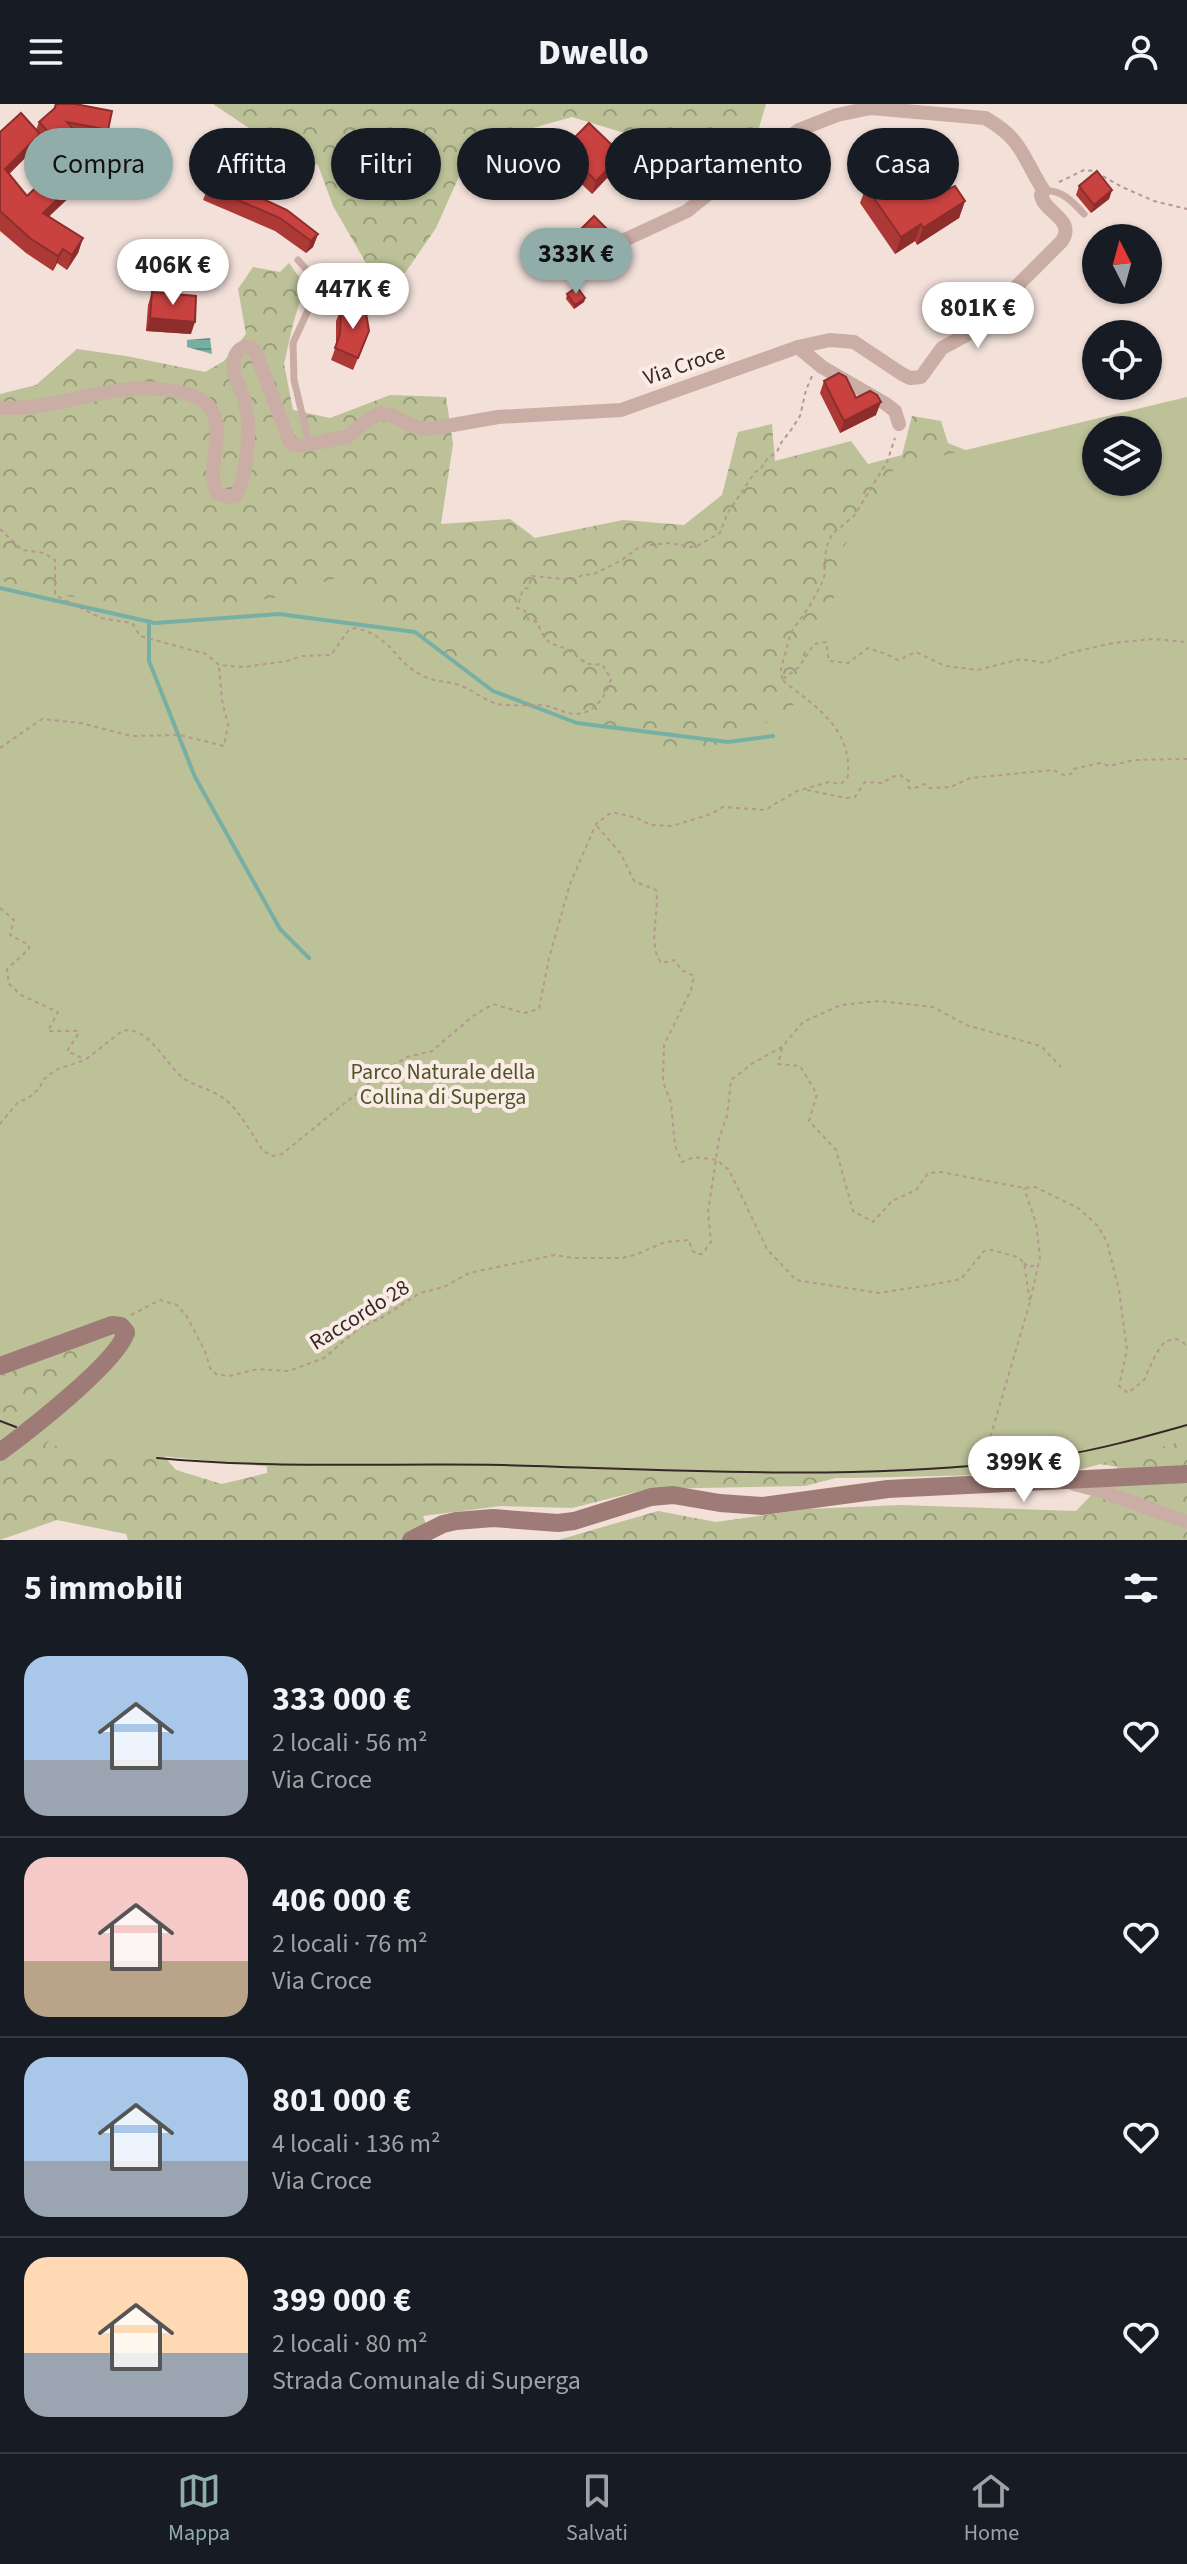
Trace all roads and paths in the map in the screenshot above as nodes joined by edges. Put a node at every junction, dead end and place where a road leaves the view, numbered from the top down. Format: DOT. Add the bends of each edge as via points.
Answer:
graph roads {
  1 [pos="1044,191"];
  2 [pos="1187,209"];
  3 [pos="1084,214"];
  4 [pos="618,243"];
  5 [pos="298,260"];
  6 [pos="798,347"];
  7 [pos="822,367"];
  8 [pos="2,407"];
  9 [pos="899,424"];
  10 [pos="309,443"];
  11 [pos="0,529"];
  12 [pos="1187,642"];
  13 [pos="219,665"];
  14 [pos="782,680"];
  15 [pos="0,748"];
  16 [pos="1187,759"];
  17 [pos="803,789"];
  18 [pos="596,824"];
  19 [pos="0,908"];
  20 [pos="782,1047"];
  21 [pos="85,1060"];
  22 [pos="1061,1067"];
  23 [pos="0,1124"];
  24 [pos="717,1160"];
  25 [pos="1024,1188"];
  26 [pos="1024,1263"];
  27 [pos="1039,1265"];
  28 [pos="1030,1302"];
  29 [pos="112,1325"];
  30 [pos="1187,1348"];
  31 [pos="0,1366"];
  32 [pos="0,1452"];
  33 [pos="1187,1474"];
  34 [pos="1061,1481"];
  35 [pos="984,1485"];
  36 [pos="1187,1522"];
  37 [pos="411,1540"];
  1 -- 2 [label="path" via="1084,170 1094,171 1154,201"];
  1 -- 3 [label="lane" via="1072,199"];
  1 -- 4 [label="street, Via Croce" via="1015,139 985,118 871,108 799,130 687,211"];
  1 -- 6 [label="street, Via Croce" via="1042,202 1063,222 1066,236 970,333 942,348 921,377 902,374 854,342 830,340"];
  5 -- 10 [label="lane" via="313,277 315,295 293,343 294,380"];
  6 -- 7 [label="street"];
  6 -- 10 [label="street, Via Croce" via="621,410 498,417 430,429 381,413 347,437"];
  7 -- 9 [label="street" via="886,404"];
  7 -- 13 [label="path" via="811,376 800,416 777,452 755,472 720,533 697,546 641,546 592,575 572,580 532,576 523,589 517,608 537,622 550,644 590,666 602,664 611,679 607,692 585,712 568,715 539,705 499,706 460,685 421,676 381,637 355,628 331,655 244,667"];
  8 -- 10 [label="street" via="32,407 138,387 197,397 211,409 216,428 214,486 217,493 236,495 248,426 234,360 244,346 256,353 291,444"];
  9 -- 14 [label="path" via="887,462 854,516 832,534 824,579 791,632"];
  11 -- 13 [label="path" via="22,550 55,560 55,595 101,618 132,623 140,636 206,654"];
  12 -- 14 [label="path" via="1113,643 1045,663 1021,659 977,670 945,666 916,652 898,660 868,648 848,663 829,661 826,642 814,644 799,667"];
  13 -- 15 [label="path" via="228,725 224,746 180,735 131,736 42,719"];
  14 -- 17 [label="path" via="834,724 849,759 848,776 841,784"];
  16 -- 17 [label="path" via="1100,763 1064,775 1053,770 970,778 951,787 924,784 913,789 900,775 883,783 865,782 855,797 846,798"];
  17 -- 18 [label="path" via="765,810 723,807 672,826 612,812"];
  18 -- 21 [label="path" via="570,884 539,1009 524,1013 493,1004 432,1051 407,1057 382,1073 282,1154 263,1151 227,1100 181,1077 135,1031 122,1031"];
  18 -- 24 [label="path" via="621,854 634,881 656,890 655,954 661,963 675,960 694,976 664,1045 663,1082 682,1162 694,1157"];
  19 -- 21 [label="path" via="14,920 10,935 29,945 7,969 9,984 58,1012 48,1031 77,1031 67,1051"];
  20 -- 22 [label="path" via="803,1022 841,1005 879,1001 933,1007 966,1025 1041,1046"];
  20 -- 24 [label="path" via="731,1080"];
  20 -- 25 [label="path" via="778,1064 800,1066 817,1094 809,1121 836,1150 853,1211 873,1222 892,1201 916,1190 928,1173"];
  21 -- 23 [label="path" via="55,1070"];
  24 -- 26 [label="path" via="729,1170 767,1249 796,1280 879,1293 961,1279 984,1251 1018,1257"];
  24 -- 29 [label="path, Raccordo 28" via="708,1212 711,1242 702,1254 692,1250 689,1240 665,1242 622,1258 555,1255 469,1273 420,1293 359,1328 324,1358 289,1371 216,1374 187,1317 177,1305 160,1300"];
  25 -- 27 [label="path" via="1036,1223"];
  25 -- 30 [label="path" via="1035,1187 1078,1208 1107,1242 1127,1350 1119,1386 1128,1393 1144,1380 1165,1341 1176,1339"];
  26 -- 27 [label="path"];
  26 -- 28 [label="path"];
  27 -- 28 [label="path"];
  28 -- 35 [label="path" via="985,1455"];
  29 -- 31 [label="street"];
  29 -- 32 [label="street" via="126,1332 105,1363"];
  33 -- 34 [label="street"];
  34 -- 35 [label="street"];
  34 -- 36 [label="street"];
  35 -- 37 [label="street" via="888,1489 762,1506 651,1497 566,1522 456,1521"];
}
